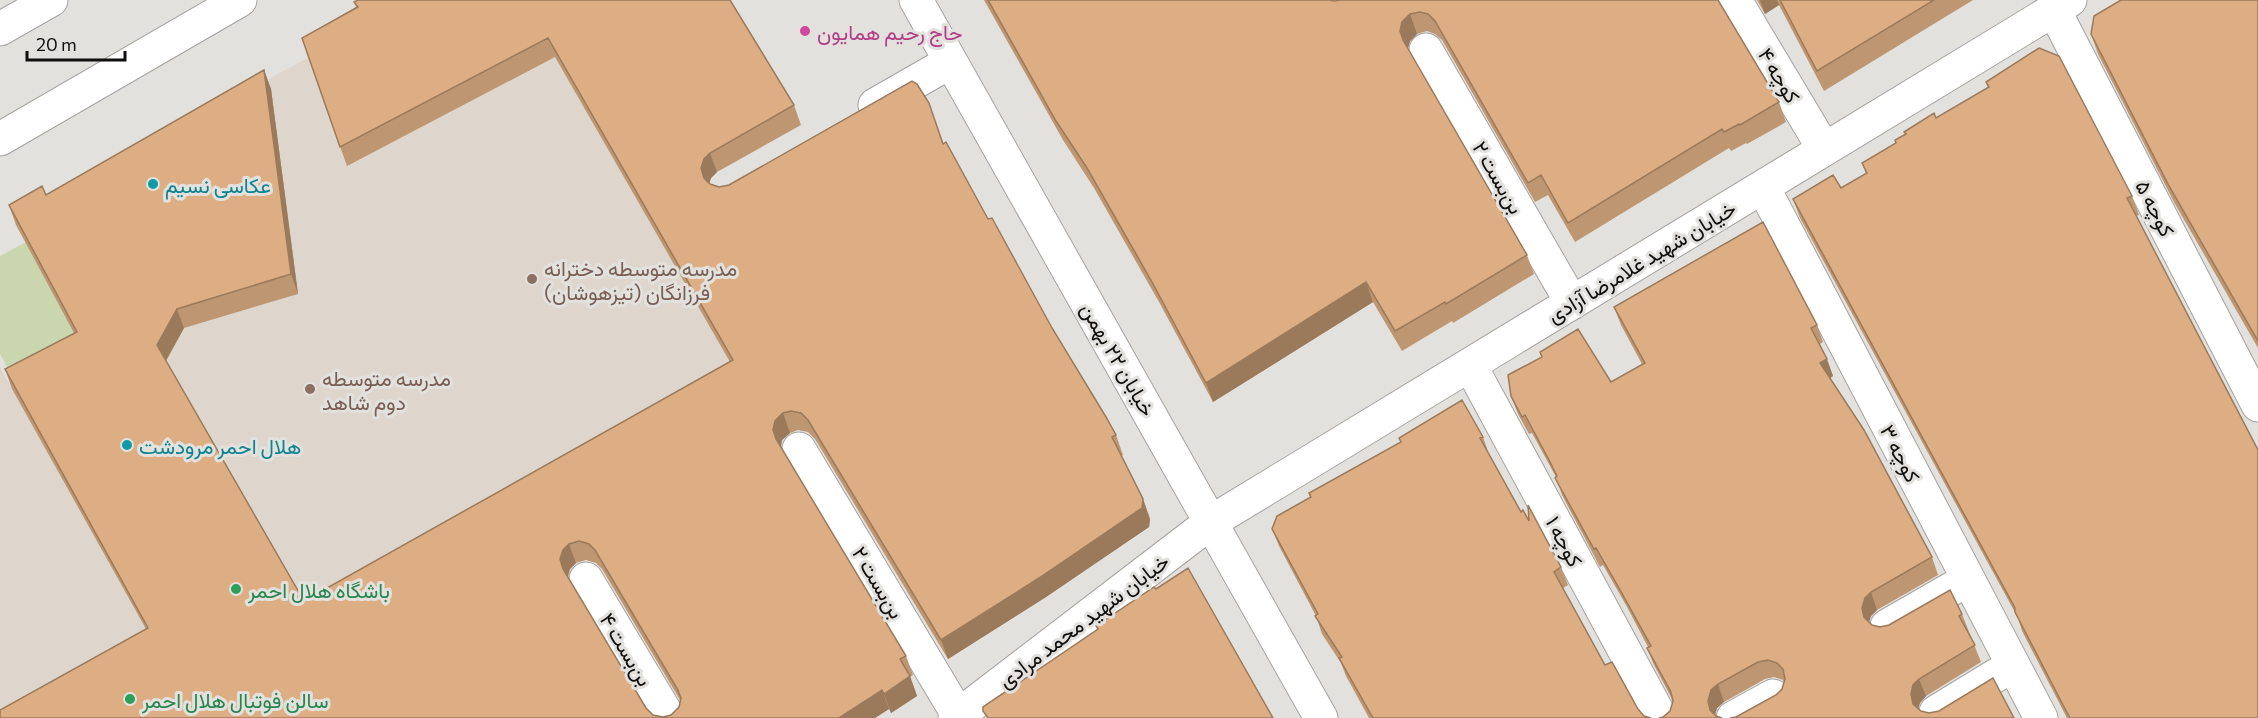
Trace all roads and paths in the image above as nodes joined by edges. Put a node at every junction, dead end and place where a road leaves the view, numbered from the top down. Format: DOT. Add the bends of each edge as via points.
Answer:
graph roads {
  1 [pos="51,0"];
  2 [pos="240,0"];
  3 [pos="916,0"];
  4 [pos="1735,0"];
  5 [pos="2062,5"];
  6 [pos="0,29"];
  7 [pos="1426,50"];
  8 [pos="950,62"];
  9 [pos="849,119"];
  10 [pos="0,140"];
  11 [pos="1824,149"];
  12 [pos="1763,187"];
  13 [pos="1572,303"];
  14 [pos="1470,365"];
  15 [pos="2258,405"];
  16 [pos="799,449"];
  17 [pos="1211,522"];
  18 [pos="586,579"];
  19 [pos="1967,580"];
  20 [pos="1887,626"];
  21 [pos="2013,665"];
  22 [pos="1773,696"];
  23 [pos="1936,712"];
  24 [pos="958,717"];
  25 [pos="669,718"];
  26 [pos="1322,718"];
  27 [pos="1661,718"];
  28 [pos="1733,718"];
  29 [pos="2041,718"];
  1 -- 6 [label="street"];
  2 -- 10 [label="street"];
  3 -- 8 [label="street, خیابان ۲۲ بهمن"];
  4 -- 11 [label="street, کوچه ۴"];
  5 -- 11 [label="street, خیابان شهید غلامرضا آزادی"];
  5 -- 15 [label="street, کوچه ۵"];
  7 -- 13 [label="street, بن‌بست ۲"];
  8 -- 9 [label="street"];
  8 -- 17 [label="street, خیابان ۲۲ بهمن"];
  11 -- 12 [label="street, خیابان شهید غلامرضا آزادی"];
  12 -- 13 [label="street, خیابان شهید غلامرضا آزادی"];
  12 -- 19 [label="street, کوچه ۳"];
  13 -- 14 [label="street, خیابان شهید غلامرضا آزادی"];
  14 -- 17 [label="street, خیابان شهید غلامرضا آزادی"];
  14 -- 27 [label="street, کوچه ۱"];
  16 -- 24 [label="street, بن‌بست ۲"];
  17 -- 24 [label="street, خیابان شهید محمد مرادی"];
  17 -- 26 [label="street, خیابان ۲۲ بهمن"];
  18 -- 25 [label="street, بن‌بست ۴"];
  19 -- 20 [label="street"];
  19 -- 21 [label="street, کوچه ۳"];
  21 -- 23 [label="street"];
  21 -- 29 [label="street, کوچه ۳"];
  22 -- 28 [label="street"];
}
